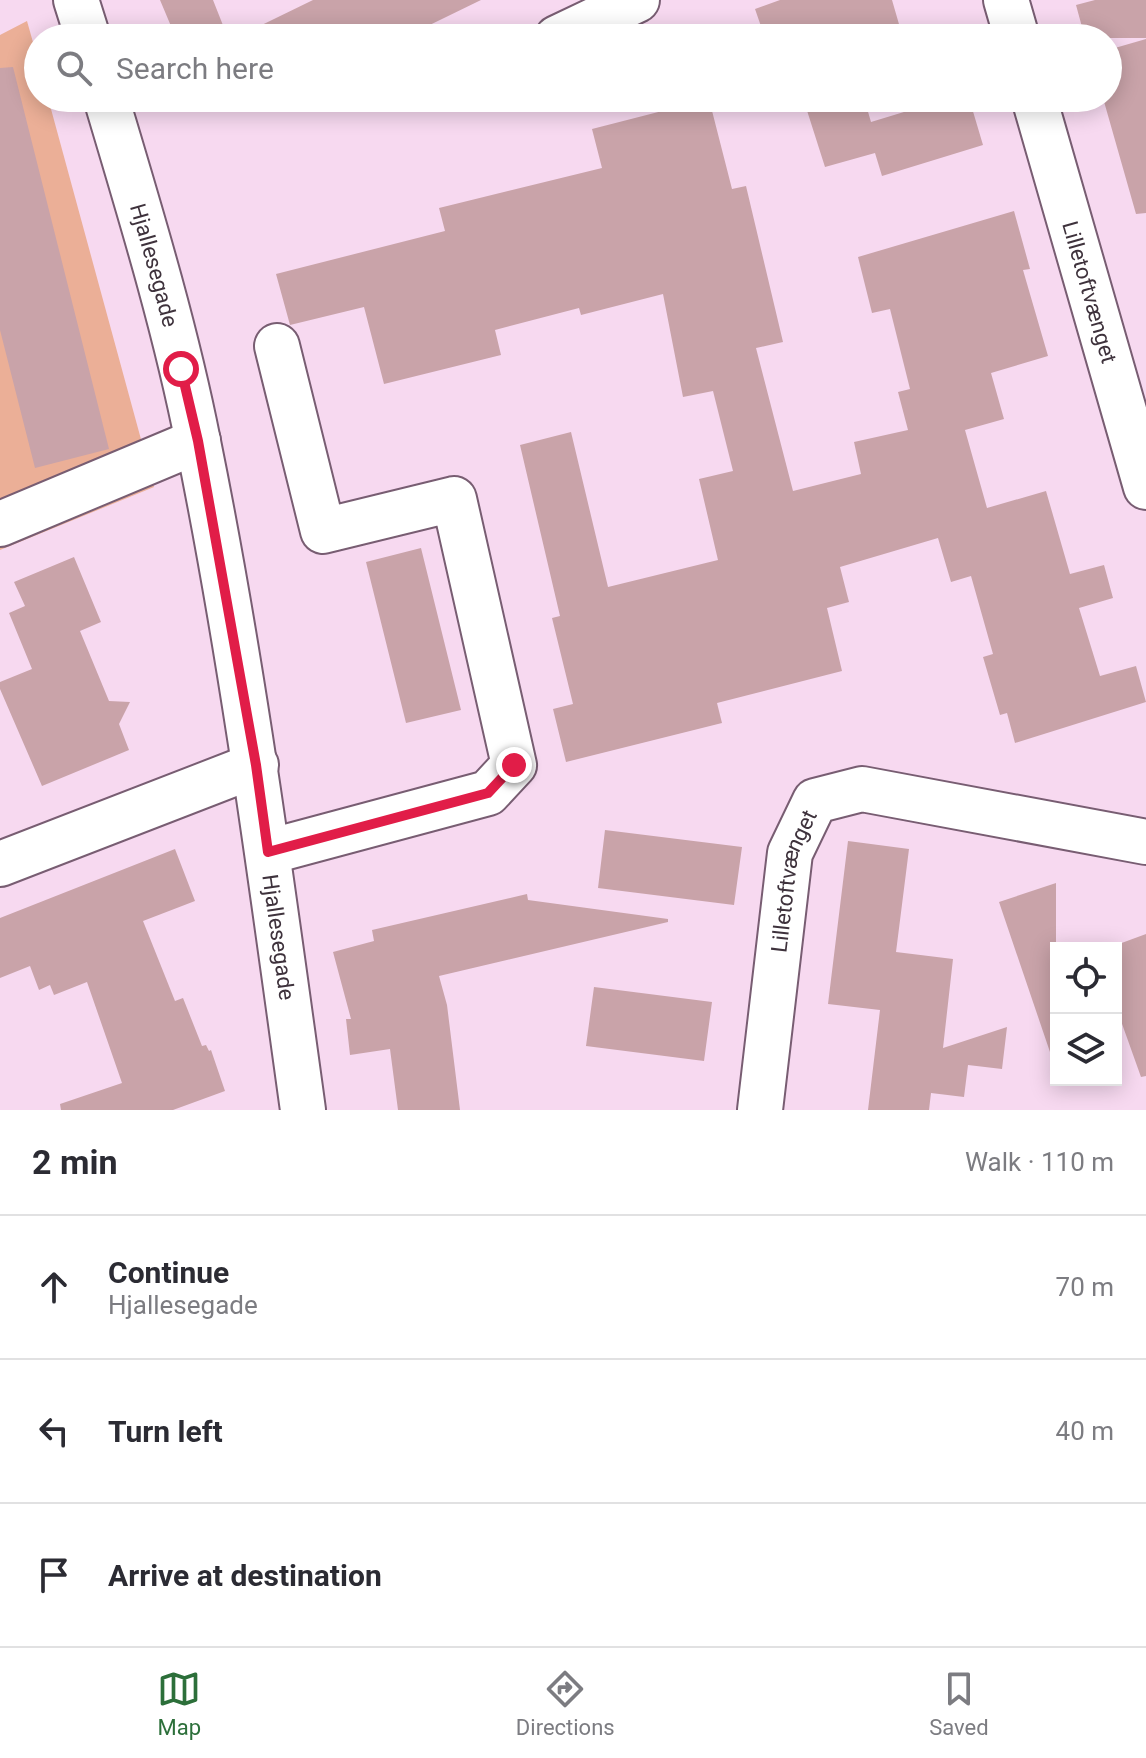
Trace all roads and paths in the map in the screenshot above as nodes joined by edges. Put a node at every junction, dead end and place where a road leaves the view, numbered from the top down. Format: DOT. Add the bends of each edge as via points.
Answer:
graph roads {
  1 [pos="76,0"];
  2 [pos="637,0"];
  3 [pos="1006,0"];
  4 [pos="84,24"];
  5 [pos="586,24"];
  6 [pos="1013,24"];
  7 [pos="110,112"];
  8 [pos="1038,112"];
  9 [pos="277,346"];
  10 [pos="198,441"];
  11 [pos="1146,487"];
  12 [pos="0,524"];
  13 [pos="256,765"];
  14 [pos="1146,842"];
  15 [pos="268,852"];
  16 [pos="0,864"];
  17 [pos="303,1110"];
  18 [pos="760,1110"];
  1 -- 4 [label="street"];
  2 -- 5 [label="street"];
  3 -- 6 [label="street"];
  7 -- 10 [label="street, Hjallesegade"];
  8 -- 11 [label="street, Lilletoftvænget"];
  9 -- 15 [label="street" via="323,531 454,499 514,765 488,793"];
  10 -- 12 [label="street"];
  10 -- 13 [label="street, Hjallesegade"];
  13 -- 15 [label="street, Hjallesegade"];
  13 -- 16 [label="street"];
  14 -- 18 [label="street, Lilletoftvænget" via="862,789 815,801 790,853"];
  15 -- 17 [label="street, Hjallesegade"];
}
